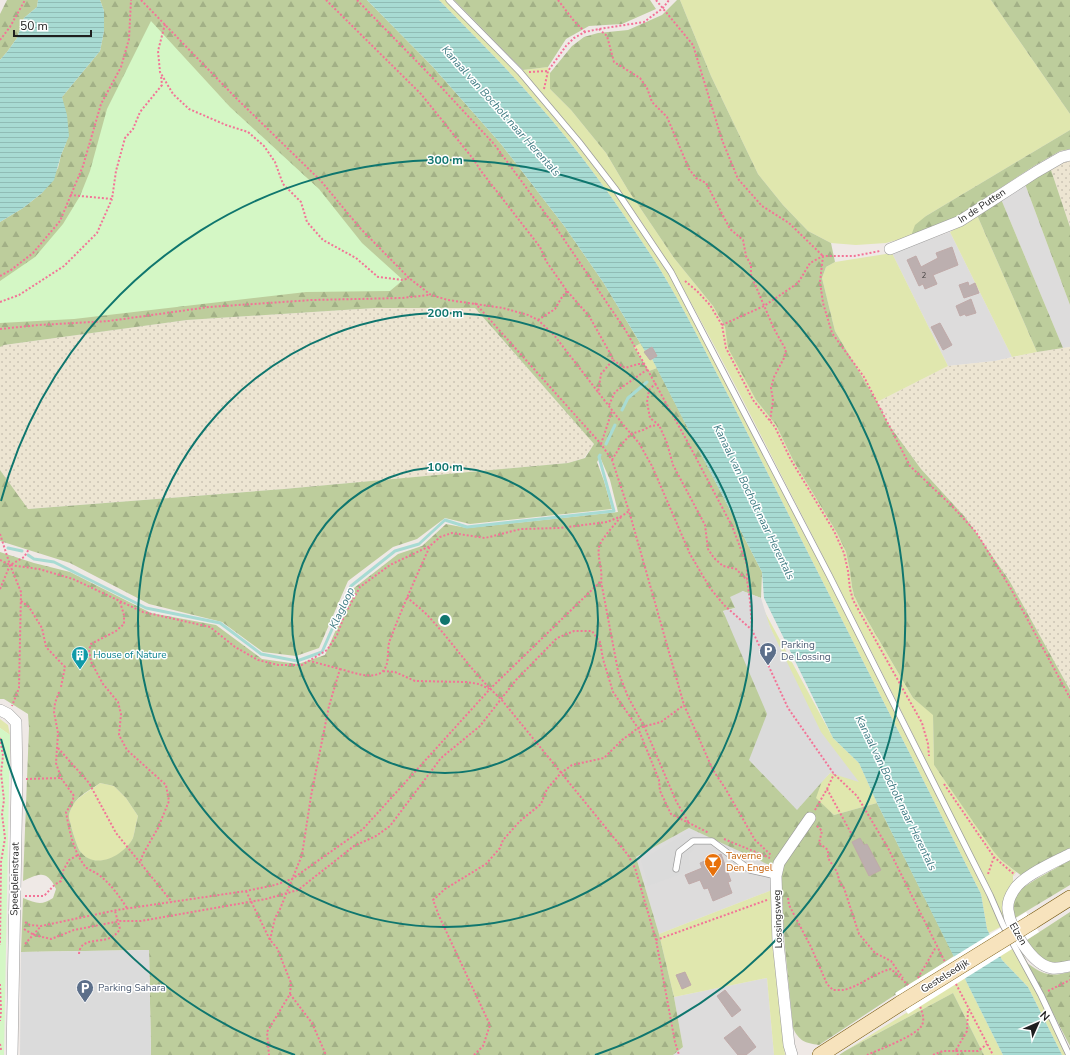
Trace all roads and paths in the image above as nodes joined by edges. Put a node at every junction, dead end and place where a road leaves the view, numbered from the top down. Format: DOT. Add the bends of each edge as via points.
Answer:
graph roads {
  1 [pos="25,0"];
  2 [pos="131,0"];
  3 [pos="142,0"];
  4 [pos="326,0"];
  5 [pos="357,0"];
  6 [pos="449,0"];
  7 [pos="558,0"];
  8 [pos="656,0"];
  9 [pos="669,0"];
  10 [pos="663,8"];
  11 [pos="165,24"];
  12 [pos="599,29"];
  13 [pos="585,32"];
  14 [pos="0,40"];
  15 [pos="548,71"];
  16 [pos="160,72"];
  17 [pos="520,72"];
  18 [pos="542,97"];
  19 [pos="1070,155"];
  20 [pos="70,195"];
  21 [pos="112,199"];
  22 [pos="890,249"];
  23 [pos="823,256"];
  24 [pos="671,272"];
  25 [pos="0,276"];
  26 [pos="408,278"];
  27 [pos="568,291"];
  28 [pos="431,295"];
  29 [pos="0,302"];
  30 [pos="475,303"];
  31 [pos="764,306"];
  32 [pos="538,320"];
  33 [pos="722,325"];
  34 [pos="0,329"];
  35 [pos="612,360"];
  36 [pos="645,364"];
  37 [pos="648,369"];
  38 [pos="656,382"];
  39 [pos="598,393"];
  40 [pos="609,405"];
  41 [pos="612,411"];
  42 [pos="770,421"];
  43 [pos="659,425"];
  44 [pos="632,434"];
  45 [pos="601,444"];
  46 [pos="612,460"];
  47 [pos="629,511"];
  48 [pos="622,516"];
  49 [pos="0,534"];
  50 [pos="430,546"];
  51 [pos="29,549"];
  52 [pos="0,560"];
  53 [pos="10,565"];
  54 [pos="747,580"];
  55 [pos="601,581"];
  56 [pos="0,590"];
  57 [pos="407,597"];
  58 [pos="21,601"];
  59 [pos="120,602"];
  60 [pos="752,630"];
  61 [pos="310,661"];
  62 [pos="340,669"];
  63 [pos="382,671"];
  64 [pos="60,686"];
  65 [pos="490,690"];
  66 [pos="60,692"];
  67 [pos="1070,698"];
  68 [pos="501,699"];
  69 [pos="684,705"];
  70 [pos="4,712"];
  71 [pos="644,726"];
  72 [pos="638,728"];
  73 [pos="0,738"];
  74 [pos="58,748"];
  75 [pos="930,758"];
  76 [pos="561,773"];
  77 [pos="834,774"];
  78 [pos="61,778"];
  79 [pos="17,780"];
  80 [pos="943,783"];
  81 [pos="827,789"];
  82 [pos="810,818"];
  83 [pos="689,823"];
  84 [pos="710,833"];
  85 [pos="851,833"];
  86 [pos="717,836"];
  87 [pos="1070,854"];
  88 [pos="78,855"];
  89 [pos="994,857"];
  90 [pos="140,863"];
  91 [pos="778,863"];
  92 [pos="676,869"];
  93 [pos="776,876"];
  94 [pos="1017,877"];
  95 [pos="292,879"];
  96 [pos="986,887"];
  97 [pos="246,891"];
  98 [pos="287,893"];
  99 [pos="777,896"];
  100 [pos="1070,898"];
  101 [pos="15,899"];
  102 [pos="172,902"];
  103 [pos="251,902"];
  104 [pos="789,905"];
  105 [pos="128,909"];
  106 [pos="115,911"];
  107 [pos="14,920"];
  108 [pos="118,922"];
  109 [pos="41,926"];
  110 [pos="34,934"];
  111 [pos="270,940"];
  112 [pos="656,940"];
  113 [pos="0,945"];
  114 [pos="936,946"];
  115 [pos="79,954"];
  116 [pos="14,955"];
  117 [pos="1070,966"];
  118 [pos="947,967"];
  119 [pos="954,980"];
  120 [pos="1070,980"];
  121 [pos="906,981"];
  122 [pos="915,983"];
  123 [pos="0,984"];
  124 [pos="912,989"];
  125 [pos="290,994"];
  126 [pos="1040,995"];
  127 [pos="917,1001"];
  128 [pos="968,1008"];
  129 [pos="0,1021"];
  130 [pos="987,1044"];
  131 [pos="956,1050"];
  132 [pos="12,1055"];
  133 [pos="269,1055"];
  134 [pos="326,1055"];
  135 [pos="474,1055"];
  136 [pos="679,1055"];
  137 [pos="792,1055"];
  138 [pos="820,1055"];
  139 [pos="867,1055"];
  140 [pos="933,1055"];
  141 [pos="958,1055"];
  142 [pos="993,1055"];
  143 [pos="1069,1055"];
  1 -- 14 [label="path"];
  2 -- 20 [label="path" via="129,39 121,67 101,104 83,166"];
  3 -- 11 [label="path"];
  4 -- 27 [label="path" via="435,110 540,247 546,261"];
  5 -- 36 [label="path" via="494,144 560,232"];
  6 -- 17 [label="lane"];
  7 -- 13 [label="path"];
  8 -- 10 [label="path"];
  9 -- 10 [label="path"];
  10 -- 12 [label="path" via="644,22"];
  10 -- 23 [label="path" via="693,45 722,140 738,179 762,206 789,223"];
  11 -- 16 [label="path" via="158,51"];
  11 -- 26 [label="path" via="321,181 360,228"];
  12 -- 13 [label="path"];
  12 -- 31 [label="path" via="607,36 614,62 640,78 652,102 667,117 689,169 696,178 706,183 730,228 743,240 746,256 751,265 751,275"];
  13 -- 15 [label="path" via="566,46"];
  15 -- 17 [label="path"];
  15 -- 18 [label="path"];
  16 -- 21 [label="path" via="162,85 140,112 133,129 125,138"];
  16 -- 26 [label="path" via="173,94 189,109 248,132 264,146 275,162 283,184 301,202 307,222 323,240 356,258 378,277 403,280"];
  17 -- 18 [label="lane"];
  18 -- 24 [label="lane" via="616,190"];
  19 -- 22 [label="street, In de Putten" via="1036,172 960,221"];
  20 -- 21 [label="path"];
  20 -- 25 [label="path" via="60,221 33,253"];
  21 -- 29 [label="path" via="97,233 64,266 19,295"];
  22 -- 23 [label="path" via="854,256"];
  23 -- 31 [label="path" via="810,263 798,283"];
  23 -- 67 [label="path" via="820,282 832,333 864,377 910,466 976,532"];
  24 -- 33 [label="path" via="698,291"];
  24 -- 96 [label="lane" via="829,575"];
  26 -- 28 [label="path"];
  27 -- 32 [label="path" via="555,310"];
  27 -- 35 [label="path" via="588,316"];
  28 -- 30 [label="path"];
  28 -- 34 [label="path" via="209,307 109,322 39,324"];
  30 -- 32 [label="path" via="503,308"];
  30 -- 45 [label="path"];
  31 -- 33 [label="path"];
  31 -- 42 [label="path" via="786,350 770,388 773,400"];
  32 -- 39 [label="path" via="554,335"];
  33 -- 42 [label="path" via="726,348 754,400"];
  35 -- 36 [label="path" via="625,368"];
  35 -- 39 [label="path" via="600,374"];
  36 -- 37 [label="path"];
  37 -- 38 [label="path"];
  37 -- 40 [label="path" via="615,392"];
  38 -- 43 [label="path" via="649,390 647,402 650,418"];
  38 -- 54 [label="path" via="732,526 747,565"];
  39 -- 40 [label="path"];
  40 -- 41 [label="path"];
  41 -- 44 [label="path"];
  41 -- 45 [label="path"];
  42 -- 75 [label="path" via="834,531 844,553 853,600 922,723"];
  43 -- 44 [label="path"];
  43 -- 54 [label="path" via="668,443 673,465 705,525 708,549 723,566 736,569"];
  44 -- 46 [label="path" via="621,445"];
  44 -- 60 [label="path" via="652,466 690,554 710,588 724,605"];
  45 -- 46 [label="path"];
  46 -- 47 [label="path"];
  47 -- 48 [label="path"];
  47 -- 69 [label="path"];
  48 -- 50 [label="path" via="607,522 560,528 521,529 485,538 452,533 440,537"];
  48 -- 55 [label="path" via="599,546"];
  49 -- 53 [label="path"];
  50 -- 57 [label="path"];
  50 -- 61 [label="path" via="390,565 360,587 327,650"];
  51 -- 53 [label="path" via="24,557"];
  52 -- 53 [label="path"];
  53 -- 56 [label="path"];
  53 -- 58 [label="path" via="21,592"];
  53 -- 59 [label="path" via="39,569 73,579"];
  54 -- 60 [label="path"];
  55 -- 65 [label="path"];
  55 -- 71 [label="path" via="618,671"];
  57 -- 63 [label="path" via="389,642 387,662"];
  57 -- 65 [label="path" via="429,617"];
  58 -- 64 [label="path" via="29,607 42,628 46,647 65,668"];
  58 -- 70 [label="path" via="19,688"];
  59 -- 61 [label="path" via="143,612 210,627 235,647 258,660 278,665 302,665"];
  59 -- 90 [label="path" via="124,624 91,644 89,650 91,662 118,702 121,714 119,735 127,750 166,785 169,801"];
  60 -- 77 [label="path" via="788,708"];
  61 -- 62 [label="path"];
  62 -- 63 [label="path" via="371,676"];
  62 -- 95 [label="path" via="329,706 302,855"];
  63 -- 65 [label="path" via="395,672 415,681 466,682 479,684"];
  65 -- 68 [label="path"];
  65 -- 95 [label="path" via="363,829"];
  66 -- 74 [label="path" via="54,712"];
  68 -- 72 [label="path" via="557,638 574,631 592,631 600,642 613,692"];
  68 -- 76 [label="path"];
  68 -- 98 [label="path" via="480,726 442,758 390,826 354,846 298,890"];
  69 -- 71 [label="path" via="661,722"];
  69 -- 91 [label="path" via="713,770 756,840"];
  70 -- 79 [label="street, Speelpleinstraat" via="16,722"];
  71 -- 72 [label="path"];
  71 -- 83 [label="path" via="676,801"];
  72 -- 76 [label="path" via="604,758 572,765"];
  72 -- 83 [label="path" via="659,780 660,791 671,814"];
  73 -- 113 [label="path" via="3,756 4,838 1,862"];
  74 -- 78 [label="path" via="56,763"];
  74 -- 90 [label="path" via="89,783 116,834"];
  76 -- 112 [label="path" via="628,855 635,868"];
  76 -- 135 [label="path" via="547,789 541,804 520,820 486,864 445,889 433,900 490,1025 483,1046"];
  77 -- 81 [label="path"];
  77 -- 114 [label="path" via="861,802 888,848"];
  78 -- 79 [label="path"];
  78 -- 88 [label="path" via="74,796 66,812"];
  79 -- 101 [label="street, Speelpleinstraat"];
  80 -- 89 [label="path"];
  81 -- 82 [label="path"];
  81 -- 85 [label="path"];
  82 -- 91 [label="street, Lossingsweg"];
  82 -- 121 [label="path" via="822,831 819,843 828,850 828,858 844,888 859,934 875,953 892,961"];
  83 -- 84 [label="path"];
  86 -- 91 [label="path"];
  87 -- 117 [label="street, Elzen" via="1021,881 1009,899 1008,909 1010,921 1032,956 1052,968"];
  88 -- 101 [label="path" via="69,860 61,881 53,885 44,896 24,895"];
  88 -- 105 [label="path" via="85,867 99,875 114,889"];
  89 -- 94 [label="path"];
  89 -- 96 [label="path"];
  90 -- 102 [label="path"];
  91 -- 93 [label="street, Lossingsweg"];
  92 -- 93 [label="lane" via="679,852 692,841 712,841 750,870"];
  93 -- 99 [label="street, Lossingsweg"];
  95 -- 97 [label="path"];
  95 -- 98 [label="path"];
  96 -- 126 [label="lane"];
  97 -- 102 [label="path"];
  97 -- 103 [label="path"];
  98 -- 103 [label="path"];
  98 -- 111 [label="path" via="275,918"];
  99 -- 112 [label="path"];
  99 -- 137 [label="street, Lossingsweg" via="778,942"];
  100 -- 138 [label="main road, Gestelsedijk, bridge"];
  101 -- 107 [label="street, Speelpleinstraat"];
  102 -- 105 [label="path"];
  103 -- 108 [label="path" via="141,921"];
  103 -- 111 [label="path"];
  104 -- 121 [label="path" via="827,984 833,990 844,990 881,971 891,969"];
  105 -- 106 [label="path"];
  106 -- 108 [label="path"];
  106 -- 109 [label="path"];
  107 -- 109 [label="path"];
  107 -- 110 [label="path"];
  107 -- 116 [label="street, Speelpleinstraat"];
  108 -- 110 [label="path" via="74,930 51,939"];
  108 -- 115 [label="path" via="120,929 114,936 82,945"];
  109 -- 110 [label="path"];
  110 -- 116 [label="path"];
  111 -- 125 [label="path" via="277,948 285,966 291,983"];
  112 -- 136 [label="path"];
  114 -- 118 [label="path"];
  114 -- 122 [label="path"];
  116 -- 132 [label="street, Speelpleinstraat"];
  119 -- 128 [label="path"];
  120 -- 126 [label="path"];
  121 -- 124 [label="path"];
  123 -- 129 [label="path"];
  125 -- 133 [label="path" via="267,1032"];
  125 -- 134 [label="path" via="312,1023"];
  126 -- 143 [label="lane"];
  127 -- 139 [label="path" via="924,1018 922,1026 914,1033"];
  128 -- 130 [label="path"];
  128 -- 131 [label="path" via="967,1031"];
  130 -- 131 [label="path" via="978,1051"];
  130 -- 142 [label="path"];
  131 -- 140 [label="path"];
  131 -- 141 [label="path"];
}
